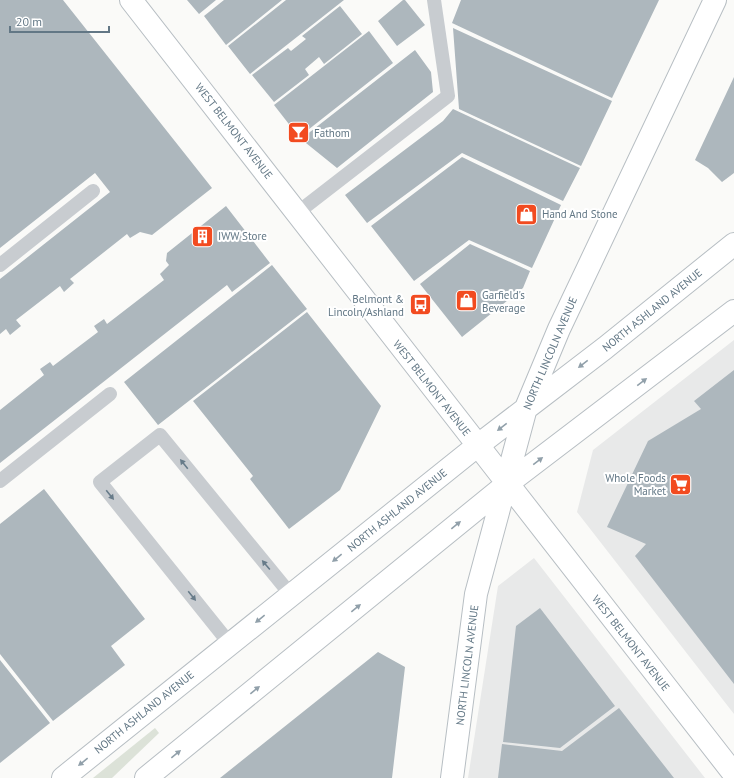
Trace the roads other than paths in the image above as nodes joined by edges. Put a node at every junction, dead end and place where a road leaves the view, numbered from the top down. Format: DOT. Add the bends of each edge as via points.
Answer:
graph roads {
  1 [pos="131,0"];
  2 [pos="434,0"];
  3 [pos="715,0"];
  4 [pos="94,191"];
  5 [pos="297,213"];
  6 [pos="734,244"];
  7 [pos="0,265"];
  8 [pos="734,311"];
  9 [pos="110,394"];
  10 [pos="526,408"];
  11 [pos="477,446"];
  12 [pos="0,482"];
  13 [pos="506,484"];
  14 [pos="291,595"];
  15 [pos="230,644"];
  16 [pos="734,774"];
  17 [pos="63,778"];
  18 [pos="146,778"];
  19 [pos="452,778"];
  1 -- 5 [label="main road, WEST BELMONT AVENUE"];
  2 -- 5 [label="lane" via="448,96"];
  3 -- 10 [label="main road, NORTH LINCOLN AVENUE" via="559,329"];
  4 -- 7 [label="lane"];
  5 -- 11 [label="main road, WEST BELMONT AVENUE"];
  6 -- 10 [label="main road, NORTH ASHLAND AVENUE, one-way"];
  13 -- 8 [label="main road, one-way"];
  9 -- 12 [label="lane"];
  10 -- 11 [label="main road, NORTH ASHLAND AVENUE, one-way"];
  10 -- 13 [label="main road, NORTH LINCOLN AVENUE"];
  11 -- 13 [label="main road, WEST BELMONT AVENUE"];
  11 -- 14 [label="main road, NORTH ASHLAND AVENUE, one-way"];
  13 -- 16 [label="main road, WEST BELMONT AVENUE"];
  18 -- 13 [label="main road, one-way"];
  13 -- 19 [label="main road, NORTH LINCOLN AVENUE" via="476,594"];
  14 -- 15 [label="main road, NORTH ASHLAND AVENUE, one-way"];
  14 -- 15 [label="lane, one-way" via="160,435 106,477 100,482"];
  15 -- 17 [label="main road, NORTH ASHLAND AVENUE, one-way"];
}
